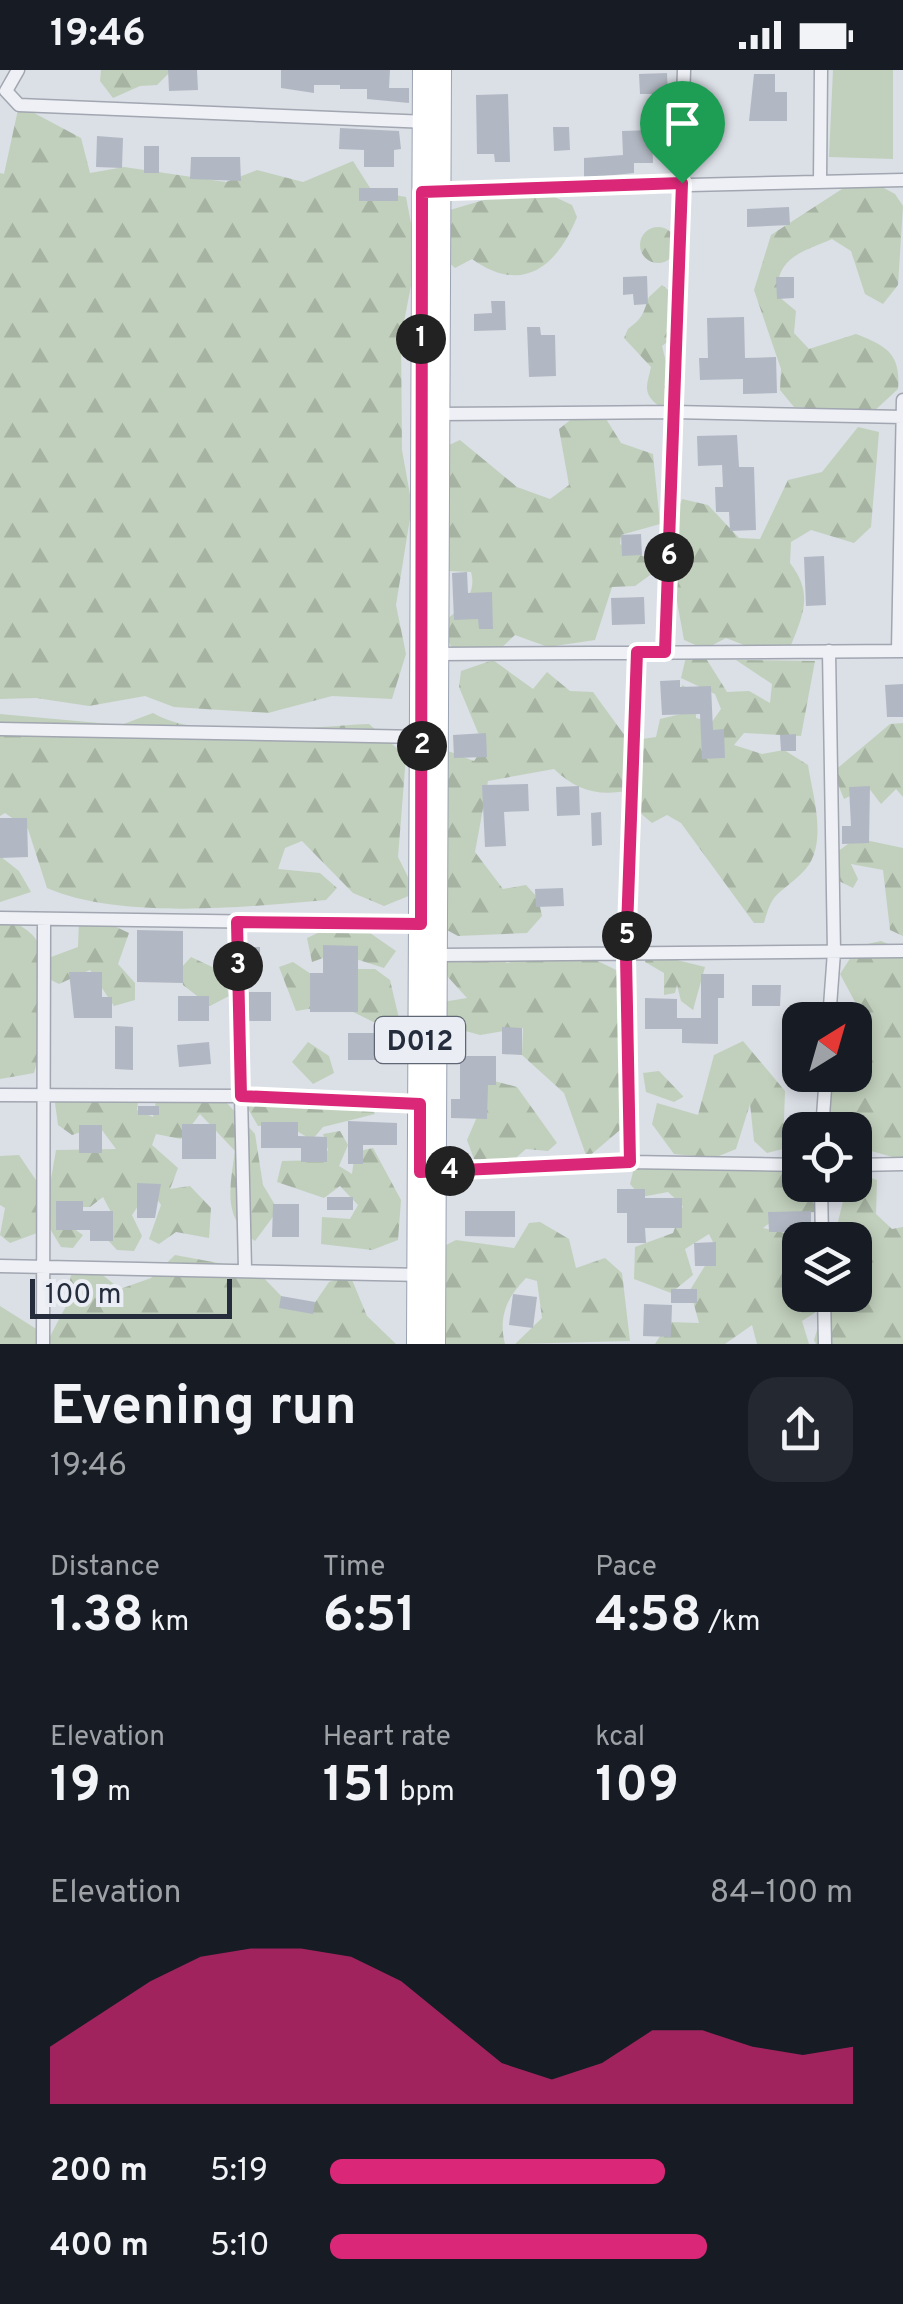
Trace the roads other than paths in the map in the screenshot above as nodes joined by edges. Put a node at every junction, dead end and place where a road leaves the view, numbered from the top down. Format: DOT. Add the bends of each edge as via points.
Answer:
graph roads {
  1 [pos="18,70"];
  2 [pos="423,70"];
  3 [pos="441,70"];
  4 [pos="684,70"];
  5 [pos="821,70"];
  6 [pos="431,122"];
  7 [pos="903,180"];
  8 [pos="820,181"];
  9 [pos="682,183"];
  10 [pos="431,192"];
  11 [pos="903,400"];
  12 [pos="674,412"];
  13 [pos="430,414"];
  14 [pos="903,417"];
  15 [pos="901,650"];
  16 [pos="830,651"];
  17 [pos="637,652"];
  18 [pos="665,652"];
  19 [pos="430,654"];
  20 [pos="0,729"];
  21 [pos="422,737"];
  22 [pos="0,918"];
  23 [pos="44,919"];
  24 [pos="237,922"];
  25 [pos="421,924"];
  26 [pos="903,951"];
  27 [pos="834,952"];
  28 [pos="438,955"];
  29 [pos="626,956"];
  30 [pos="830,1002"];
  31 [pos="0,1095"];
  32 [pos="44,1096"];
  33 [pos="241,1096"];
  34 [pos="429,1104"];
  35 [pos="630,1162"];
  36 [pos="903,1164"];
  37 [pos="782,1165"];
  38 [pos="872,1165"];
  39 [pos="427,1172"];
  40 [pos="0,1266"];
  41 [pos="41,1266"];
  42 [pos="245,1269"];
  43 [pos="428,1275"];
  44 [pos="824,1312"];
  45 [pos="43,1344"];
  46 [pos="418,1344"];
  47 [pos="434,1344"];
  48 [pos="825,1344"];
  1 -- 6 [label="street" via="6,91 19,105"];
  2 -- 6 [label="main road, D012"];
  3 -- 6 [label="main road, D012"];
  4 -- 9 [label="street"];
  5 -- 8 [label="street"];
  6 -- 10 [label="main road, D012"];
  7 -- 8 [label="street"];
  8 -- 9 [label="street"];
  9 -- 10 [label="street"];
  9 -- 12 [label="street"];
  10 -- 13 [label="main road, D012"];
  11 -- 14 [label="street"];
  12 -- 13 [label="street"];
  12 -- 14 [label="street"];
  12 -- 18 [label="street"];
  13 -- 19 [label="main road, D012"];
  14 -- 15 [label="street"];
  15 -- 16 [label="street"];
  16 -- 18 [label="street"];
  16 -- 27 [label="street"];
  17 -- 18 [label="street"];
  17 -- 19 [label="street"];
  17 -- 29 [label="street"];
  19 -- 21 [label="main road, D012"];
  19 -- 28 [label="main road, D012"];
  20 -- 21 [label="street"];
  21 -- 25 [label="main road, D012"];
  22 -- 23 [label="street"];
  23 -- 24 [label="street"];
  23 -- 32 [label="street"];
  24 -- 25 [label="street"];
  24 -- 33 [label="street"];
  25 -- 34 [label="main road, D012"];
  26 -- 27 [label="street"];
  27 -- 29 [label="street"];
  27 -- 30 [label="street"];
  28 -- 29 [label="street"];
  28 -- 34 [label="main road, D012"];
  29 -- 35 [label="street"];
  31 -- 32 [label="street"];
  32 -- 33 [label="street"];
  32 -- 41 [label="street"];
  33 -- 34 [label="street"];
  33 -- 42 [label="street"];
  34 -- 39 [label="main road, D012"];
  35 -- 37 [label="street"];
  35 -- 39 [label="street"];
  36 -- 38 [label="street"];
  39 -- 43 [label="main road, D012"];
  40 -- 41 [label="street"];
  41 -- 42 [label="street"];
  41 -- 45 [label="street"];
  42 -- 43 [label="street"];
  43 -- 46 [label="main road, D012"];
  43 -- 47 [label="main road, D012"];
  44 -- 48 [label="street"];
}
